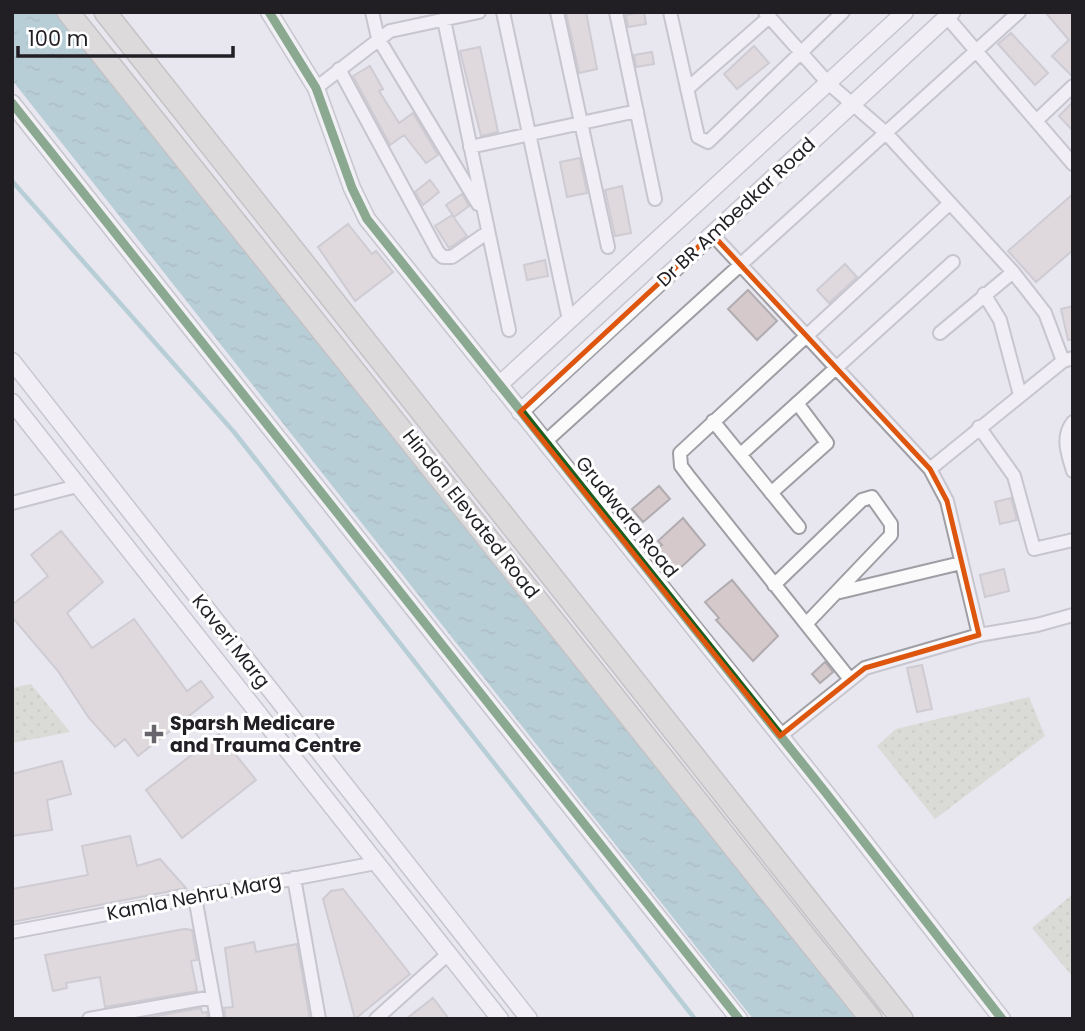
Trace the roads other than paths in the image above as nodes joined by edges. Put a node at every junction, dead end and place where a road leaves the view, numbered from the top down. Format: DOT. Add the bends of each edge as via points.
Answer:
graph roads {
  1 [pos="68,12"];
  2 [pos="105,12"];
  3 [pos="269,12"];
  4 [pos="372,12"];
  5 [pos="479,12"];
  6 [pos="503,12"];
  7 [pos="557,12"];
  8 [pos="616,12"];
  9 [pos="670,12"];
  10 [pos="843,12"];
  11 [pos="905,12"];
  12 [pos="1019,12"];
  13 [pos="766,15"];
  14 [pos="949,15"];
  15 [pos="427,18"];
  16 [pos="444,20"];
  17 [pos="378,38"];
  18 [pos="799,52"];
  19 [pos="976,52"];
  20 [pos="339,69"];
  21 [pos="828,83"];
  22 [pos="1073,86"];
  23 [pos="316,88"];
  24 [pos="687,89"];
  25 [pos="12,103"];
  26 [pos="851,105"];
  27 [pos="637,111"];
  28 [pos="1036,121"];
  29 [pos="581,123"];
  30 [pos="529,134"];
  31 [pos="886,134"];
  32 [pos="470,147"];
  33 [pos="1073,164"];
  34 [pos="655,198"];
  35 [pos="949,204"];
  36 [pos="484,213"];
  37 [pos="488,232"];
  38 [pos="712,234"];
  39 [pos="608,247"];
  40 [pos="953,262"];
  41 [pos="740,265"];
  42 [pos="1013,272"];
  43 [pos="984,294"];
  44 [pos="569,320"];
  45 [pos="509,330"];
  46 [pos="940,333"];
  47 [pos="805,335"];
  48 [pos="1068,360"];
  49 [pos="12,361"];
  50 [pos="836,367"];
  51 [pos="499,385"];
  52 [pos="1020,395"];
  53 [pos="12,402"];
  54 [pos="797,403"];
  55 [pos="520,412"];
  56 [pos="713,421"];
  57 [pos="1073,422"];
  58 [pos="979,427"];
  59 [pos="545,442"];
  60 [pos="741,454"];
  61 [pos="930,469"];
  62 [pos="1073,471"];
  63 [pos="77,486"];
  64 [pos="771,493"];
  65 [pos="12,503"];
  66 [pos="799,527"];
  67 [pos="1073,540"];
  68 [pos="961,563"];
  69 [pos="774,584"];
  70 [pos="840,592"];
  71 [pos="1073,615"];
  72 [pos="806,624"];
  73 [pos="979,635"];
  74 [pos="849,678"];
  75 [pos="780,736"];
  76 [pos="376,863"];
  77 [pos="294,878"];
  78 [pos="195,897"];
  79 [pos="12,932"];
  80 [pos="449,954"];
  81 [pos="213,997"];
  82 [pos="89,1019"];
  83 [pos="217,1019"];
  84 [pos="319,1019"];
  85 [pos="376,1019"];
  86 [pos="500,1019"];
  87 [pos="529,1019"];
  88 [pos="739,1019"];
  89 [pos="871,1019"];
  90 [pos="902,1019"];
  91 [pos="1002,1019"];
  1 -- 89 [label="highway, Hindon Elevated Road"];
  2 -- 90 [label="highway, Hindon Elevated Road"];
  3 -- 23 [label="street, Grudwara Road"];
  4 -- 17 [label="street"];
  5 -- 16 [label="street"];
  6 -- 30 [label="street"];
  7 -- 29 [label="street"];
  8 -- 27 [label="street"];
  9 -- 24 [label="street"];
  10 -- 18 [label="street"];
  11 -- 21 [label="street, Dr BR Ambedkar Road"];
  12 -- 19 [label="street"];
  13 -- 18 [label="street"];
  13 -- 24 [label="street"];
  14 -- 19 [label="street"];
  14 -- 26 [label="street, Dr BR Ambedkar Road"];
  15 -- 16 [label="street"];
  15 -- 17 [label="street"];
  16 -- 32 [label="street"];
  17 -- 20 [label="street"];
  17 -- 36 [label="street"];
  18 -- 21 [label="street"];
  18 -- 24 [label="street" via="708,142 698,136"];
  19 -- 28 [label="street"];
  19 -- 31 [label="street"];
  20 -- 23 [label="street"];
  20 -- 37 [label="street" via="443,257 452,257"];
  21 -- 26 [label="street"];
  21 -- 44 [label="street, Dr BR Ambedkar Road"];
  22 -- 28 [label="street"];
  23 -- 51 [label="street, Grudwara Road" via="367,219"];
  25 -- 88 [label="street"];
  26 -- 31 [label="street"];
  26 -- 38 [label="street, Dr BR Ambedkar Road"];
  27 -- 29 [label="street"];
  27 -- 34 [label="street"];
  28 -- 33 [label="street"];
  29 -- 30 [label="street"];
  29 -- 39 [label="street"];
  30 -- 32 [label="street"];
  30 -- 44 [label="street"];
  31 -- 35 [label="street"];
  31 -- 41 [label="street"];
  32 -- 36 [label="street"];
  35 -- 42 [label="street"];
  35 -- 47 [label="street"];
  36 -- 37 [label="street"];
  37 -- 45 [label="street"];
  38 -- 41 [label="street"];
  38 -- 55 [label="street, Dr BR Ambedkar Road"];
  40 -- 50 [label="street"];
  41 -- 47 [label="street"];
  41 -- 59 [label="street"];
  42 -- 43 [label="street"];
  42 -- 48 [label="street" via="1045,313"];
  43 -- 46 [label="street"];
  43 -- 52 [label="street" via="1000,320"];
  44 -- 51 [label="street, Dr BR Ambedkar Road"];
  47 -- 50 [label="street"];
  47 -- 56 [label="street"];
  48 -- 52 [label="street"];
  49 -- 87 [label="street, Kaveri Marg"];
  50 -- 54 [label="street"];
  50 -- 61 [label="street"];
  51 -- 55 [label="street, Grudwara Road"];
  52 -- 58 [label="street"];
  53 -- 63 [label="street, Kaveri Marg"];
  54 -- 60 [label="street"];
  54 -- 64 [label="street" via="827,443"];
  55 -- 59 [label="street, Grudwara Road"];
  56 -- 60 [label="street"];
  56 -- 69 [label="street" via="680,453 681,466"];
  57 -- 62 [label="street" via="1065,440"];
  58 -- 61 [label="street"];
  58 -- 67 [label="street" via="1014,476 1034,549"];
  59 -- 75 [label="street, Grudwara Road"];
  60 -- 64 [label="street"];
  61 -- 68 [label="street" via="947,502"];
  63 -- 65 [label="street"];
  63 -- 76 [label="street, Kaveri Marg"];
  64 -- 66 [label="street"];
  68 -- 70 [label="street"];
  68 -- 73 [label="street"];
  69 -- 70 [label="street" via="862,500 872,497 891,524 891,536"];
  69 -- 72 [label="street"];
  70 -- 72 [label="street"];
  71 -- 73 [label="street"];
  72 -- 74 [label="street"];
  73 -- 74 [label="street" via="882,662"];
  74 -- 75 [label="street"];
  75 -- 91 [label="street, Grudwara Road"];
  76 -- 77 [label="street, Kamla Nehru Marg"];
  76 -- 80 [label="street, Kaveri Marg"];
  77 -- 78 [label="street, Kamla Nehru Marg"];
  77 -- 84 [label="street"];
  78 -- 79 [label="street, Kamla Nehru Marg"];
  78 -- 81 [label="street"];
  80 -- 85 [label="street"];
  80 -- 86 [label="street, Kaveri Marg"];
  81 -- 82 [label="street"];
  81 -- 83 [label="street"];
}
